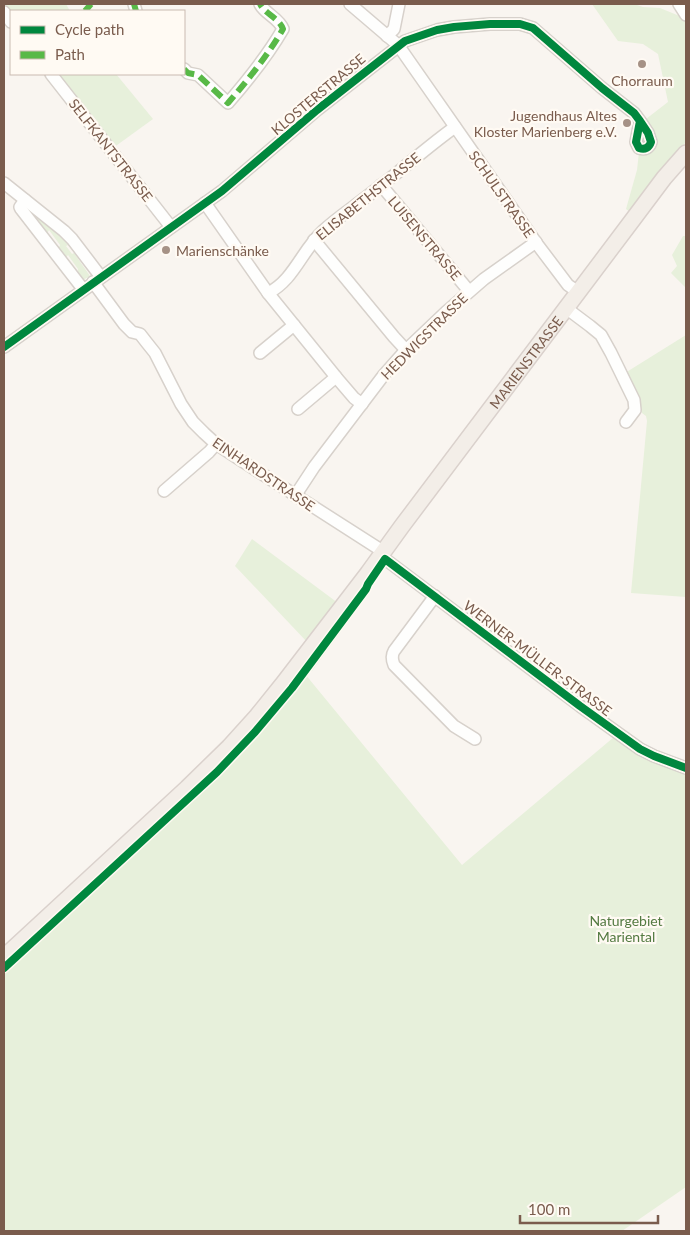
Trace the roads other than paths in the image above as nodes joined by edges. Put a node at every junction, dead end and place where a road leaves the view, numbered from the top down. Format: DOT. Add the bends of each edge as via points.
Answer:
graph roads {
  1 [pos="260,4"];
  2 [pos="350,4"];
  3 [pos="399,4"];
  4 [pos="679,4"];
  5 [pos="686,15"];
  6 [pos="387,36"];
  7 [pos="398,45"];
  8 [pos="185,70"];
  9 [pos="52,75"];
  10 [pos="640,121"];
  11 [pos="455,127"];
  12 [pos="686,153"];
  13 [pos="4,183"];
  14 [pos="382,186"];
  15 [pos="25,200"];
  16 [pos="205,203"];
  17 [pos="170,227"];
  18 [pos="314,240"];
  19 [pos="536,242"];
  20 [pos="97,280"];
  21 [pos="83,289"];
  22 [pos="469,291"];
  23 [pos="578,292"];
  24 [pos="268,293"];
  25 [pos="566,308"];
  26 [pos="294,325"];
  27 [pos="4,347"];
  28 [pos="406,350"];
  29 [pos="260,353"];
  30 [pos="336,377"];
  31 [pos="362,404"];
  32 [pos="298,409"];
  33 [pos="626,422"];
  34 [pos="216,444"];
  35 [pos="164,491"];
  36 [pos="295,496"];
  37 [pos="382,554"];
  38 [pos="435,596"];
  39 [pos="475,739"];
  40 [pos="686,768"];
  41 [pos="4,957"];
  1 -- 8 [label="street" via="283,29 228,102 198,75"];
  2 -- 6 [label="street, SCHULSTRASSE"];
  3 -- 6 [label="street" via="394,29"];
  4 -- 5 [label="street"];
  6 -- 7 [label="street, SCHULSTRASSE"];
  7 -- 10 [label="street, KLOSTERSTRASSE" via="454,27 528,26"];
  7 -- 11 [label="street, SCHULSTRASSE"];
  7 -- 16 [label="street, KLOSTERSTRASSE"];
  9 -- 17 [label="street, SELFKANTSTRASSE"];
  11 -- 14 [label="street, ELISABETHSTRASSE"];
  11 -- 19 [label="street, SCHULSTRASSE"];
  12 -- 23 [label="main road, MARIENSTRASSE"];
  13 -- 15 [label="street, EINHARDSTRASSE"];
  14 -- 18 [label="street, ELISABETHSTRASSE"];
  14 -- 22 [label="street, LUISENSTRASSE"];
  15 -- 20 [label="street, EINHARDSTRASSE" via="64,230"];
  15 -- 21 [label="street" via="21,209"];
  16 -- 17 [label="street, KLOSTERSTRASSE"];
  16 -- 24 [label="street"];
  17 -- 20 [label="street, KLOSTERSTRASSE"];
  18 -- 24 [label="street, ELISABETHSTRASSE" via="288,278"];
  18 -- 28 [label="street"];
  19 -- 22 [label="street, HEDWIGSTRASSE"];
  19 -- 23 [label="street, SCHULSTRASSE" via="568,285"];
  20 -- 21 [label="street, KLOSTERSTRASSE"];
  20 -- 34 [label="street, EINHARDSTRASSE" via="124,324 132,332 140,334 155,353 192,420"];
  21 -- 27 [label="street, KLOSTERSTRASSE"];
  22 -- 28 [label="street, HEDWIGSTRASSE"];
  23 -- 25 [label="main road, MARIENSTRASSE"];
  24 -- 26 [label="street"];
  25 -- 33 [label="street" via="601,335 611,353 634,400 635,410"];
  25 -- 37 [label="main road, MARIENSTRASSE"];
  26 -- 29 [label="street"];
  26 -- 30 [label="street"];
  28 -- 31 [label="street, HEDWIGSTRASSE"];
  30 -- 31 [label="street"];
  30 -- 32 [label="street"];
  31 -- 36 [label="street, HEDWIGSTRASSE"];
  34 -- 35 [label="street"];
  34 -- 36 [label="street, EINHARDSTRASSE"];
  36 -- 37 [label="street, EINHARDSTRASSE"];
  37 -- 38 [label="street, WERNER-MÜLLER-STRASSE"];
  37 -- 41 [label="main road, MARIENSTRASSE" via="258,716 229,747"];
  38 -- 39 [label="street" via="394,651 392,660 454,726"];
  38 -- 40 [label="street, WERNER-MÜLLER-STRASSE" via="640,749"];
}
